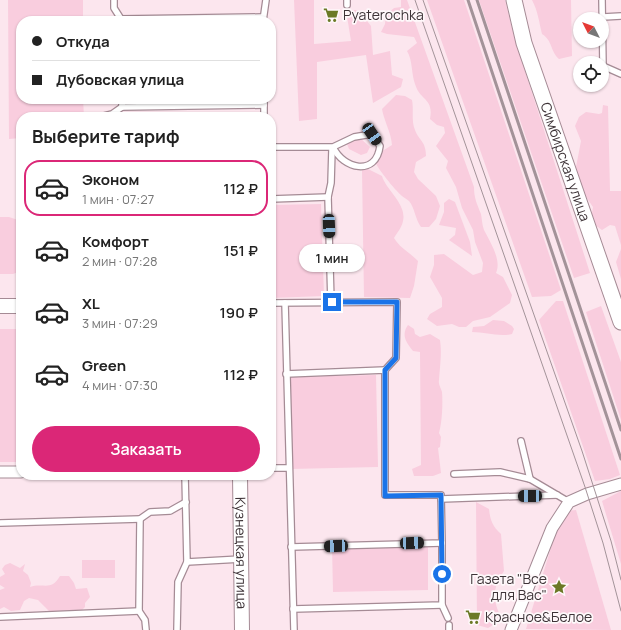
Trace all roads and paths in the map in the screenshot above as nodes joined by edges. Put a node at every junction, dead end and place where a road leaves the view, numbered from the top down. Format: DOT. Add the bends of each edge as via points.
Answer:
graph roads {
  1 [pos="114,0"];
  2 [pos="266,0"];
  3 [pos="514,0"];
  4 [pos="602,0"];
  5 [pos="603,12"];
  6 [pos="119,16"];
  7 [pos="263,16"];
  8 [pos="621,16"];
  9 [pos="609,17"];
  10 [pos="603,48"];
  11 [pos="621,74"];
  12 [pos="207,104"];
  13 [pos="122,107"];
  14 [pos="115,112"];
  15 [pos="333,146"];
  16 [pos="276,147"];
  17 [pos="328,197"];
  18 [pos="276,199"];
  19 [pos="332,302"];
  20 [pos="276,303"];
  21 [pos="285,303"];
  22 [pos="0,306"];
  23 [pos="16,306"];
  24 [pos="621,321"];
  25 [pos="385,370"];
  26 [pos="286,374"];
  27 [pos="521,441"];
  28 [pos="276,468"];
  29 [pos="289,468"];
  30 [pos="0,472"];
  31 [pos="16,472"];
  32 [pos="454,474"];
  33 [pos="530,479"];
  34 [pos="185,480"];
  35 [pos="240,480"];
  36 [pos="621,484"];
  37 [pos="557,495"];
  38 [pos="441,499"];
  39 [pos="186,502"];
  40 [pos="569,502"];
  41 [pos="140,519"];
  42 [pos="0,523"];
  43 [pos="442,542"];
  44 [pos="291,547"];
  45 [pos="241,559"];
  46 [pos="187,562"];
  47 [pos="442,605"];
  48 [pos="293,609"];
  49 [pos="140,611"];
  50 [pos="0,617"];
  51 [pos="448,618"];
  52 [pos="146,630"];
  53 [pos="177,630"];
  54 [pos="242,630"];
  55 [pos="294,630"];
  56 [pos="511,630"];
  1 -- 6 [label="lane" via="114,8"];
  2 -- 7 [label="lane"];
  3 -- 24 [label="main road, Симбирская улица" via="524,43"];
  4 -- 5 [label="lane"];
  8 -- 9 [label="lane"];
  10 -- 11 [label="lane" via="603,66"];
  12 -- 13 [label="lane"];
  13 -- 14 [label="lane"];
  15 -- 15 [label="lane" via="354,137 372,134 380,146 377,159 365,166 342,159"];
  15 -- 16 [label="lane"];
  15 -- 17 [label="lane"];
  17 -- 18 [label="lane"];
  17 -- 19 [label="lane"];
  19 -- 21 [label="lane"];
  19 -- 25 [label="lane" via="397,302 396,358"];
  20 -- 21 [label="lane"];
  21 -- 26 [label="lane"];
  22 -- 23 [label="street"];
  25 -- 26 [label="lane"];
  25 -- 38 [label="lane" via="385,496 441,495"];
  26 -- 29 [label="lane"];
  27 -- 33 [label="lane"];
  28 -- 29 [label="lane"];
  29 -- 44 [label="lane"];
  30 -- 31 [label="street"];
  32 -- 33 [label="lane" via="500,472"];
  33 -- 37 [label="lane"];
  34 -- 39 [label="lane"];
  35 -- 45 [label="street, Кузнецкая улица"];
  36 -- 40 [label="street"];
  37 -- 38 [label="lane"];
  37 -- 40 [label="lane"];
  38 -- 43 [label="lane"];
  39 -- 41 [label="lane" via="170,511 150,512"];
  39 -- 46 [label="lane"];
  40 -- 56 [label="street" via="552,528"];
  41 -- 42 [label="lane"];
  41 -- 49 [label="lane"];
  43 -- 44 [label="lane"];
  43 -- 47 [label="lane"];
  44 -- 48 [label="lane"];
  45 -- 46 [label="lane"];
  45 -- 54 [label="street, Кузнецкая улица"];
  46 -- 53 [label="lane" via="178,582"];
  47 -- 48 [label="lane"];
  47 -- 51 [label="lane"];
  48 -- 55 [label="lane"];
  49 -- 50 [label="lane"];
  49 -- 52 [label="lane" via="145,620"];
}
